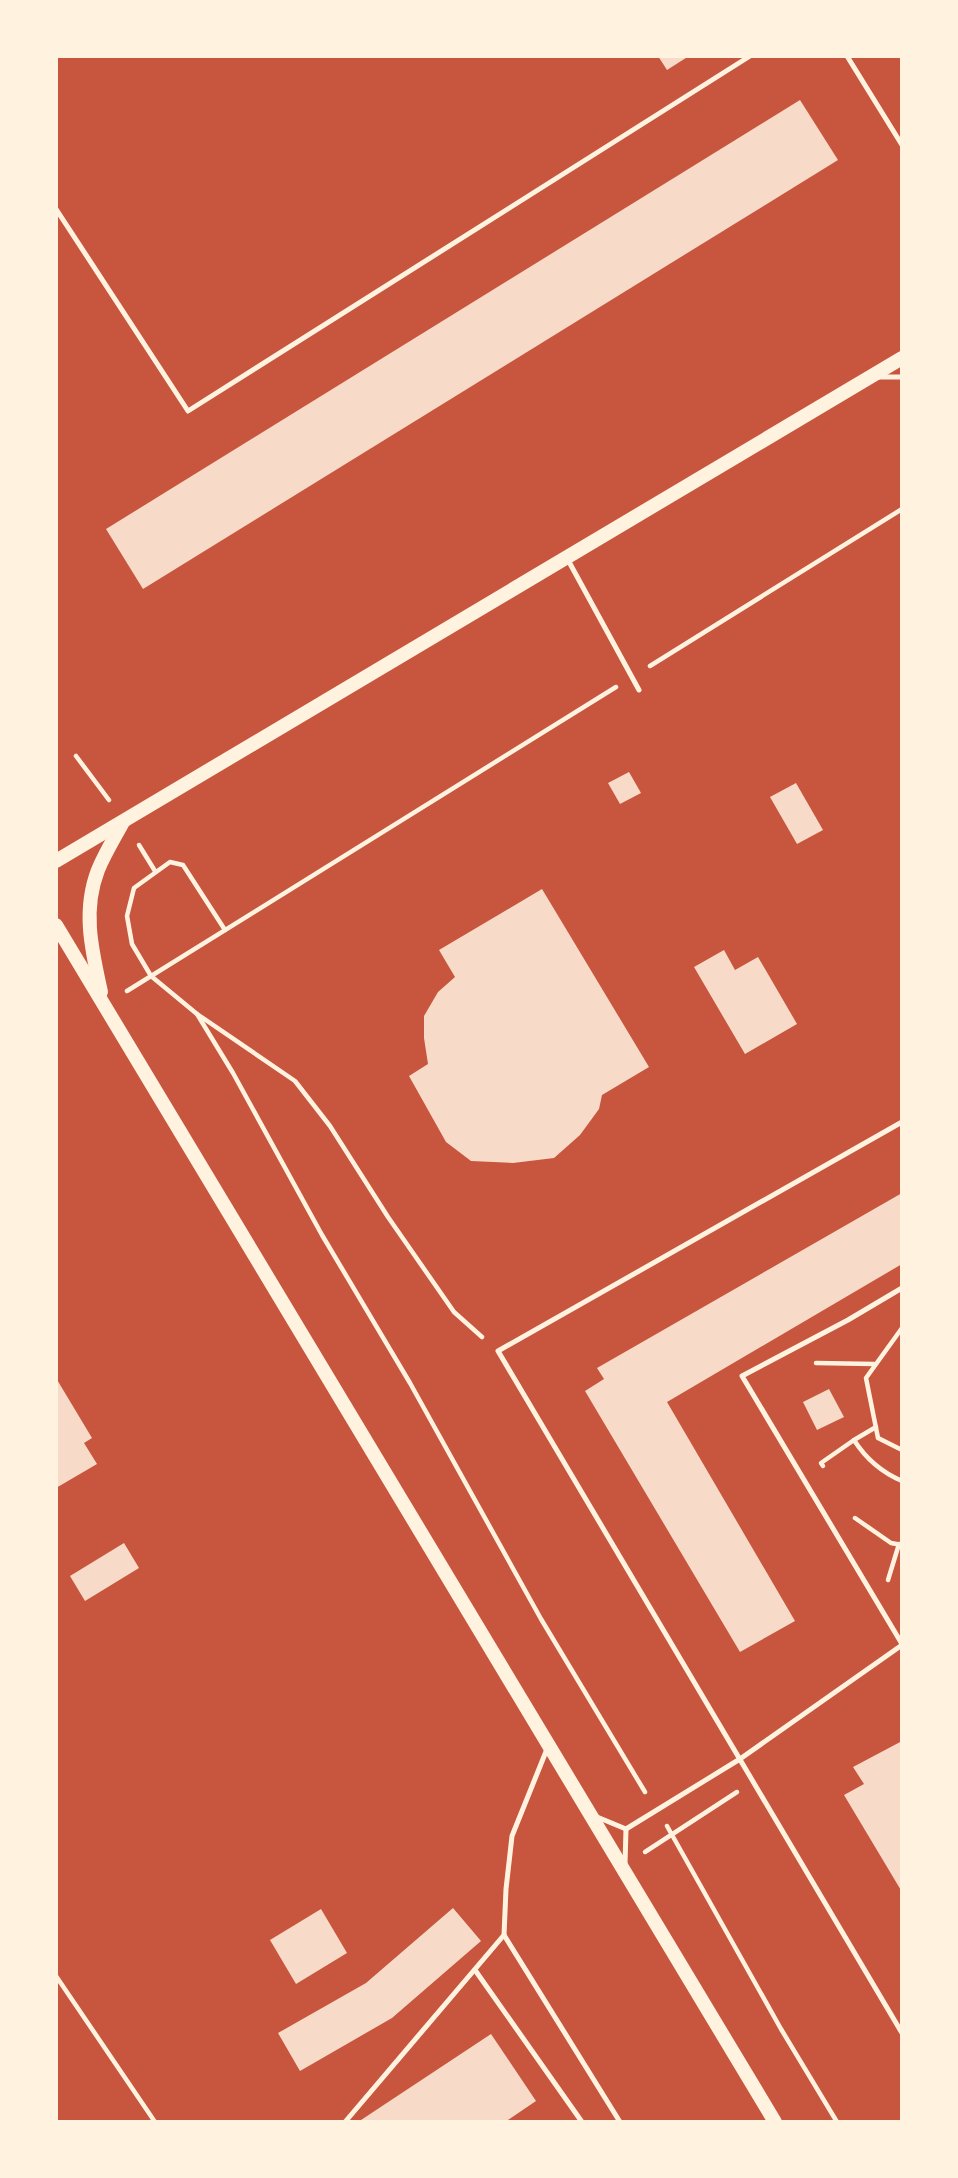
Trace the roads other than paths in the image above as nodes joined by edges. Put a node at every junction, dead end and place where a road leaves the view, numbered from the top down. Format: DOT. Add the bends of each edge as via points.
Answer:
graph roads {
  1 [pos="750,56"];
  2 [pos="847,56"];
  3 [pos="902,145"];
  4 [pos="56,209"];
  5 [pos="902,358"];
  6 [pos="902,377"];
  7 [pos="869,378"];
  8 [pos="566,557"];
  9 [pos="639,690"];
  10 [pos="123,820"];
  11 [pos="56,861"];
  12 [pos="56,925"];
  13 [pos="103,1004"];
  14 [pos="902,1122"];
  15 [pos="902,1288"];
  16 [pos="902,1644"];
  17 [pos="548,1744"];
  18 [pos="740,1759"];
  19 [pos="591,1815"];
  20 [pos="626,1829"];
  21 [pos="625,1872"];
  22 [pos="504,1935"];
  23 [pos="475,1969"];
  24 [pos="902,2033"];
  25 [pos="345,2122"];
  26 [pos="582,2122"];
  27 [pos="620,2122"];
  28 [pos="775,2122"];
  1 -- 4 [label="lane" via="188,411"];
  2 -- 3 [label="lane"];
  5 -- 7 [label="main road"];
  6 -- 7 [label="lane"];
  7 -- 8 [label="main road"];
  8 -- 9 [label="lane"];
  8 -- 10 [label="main road"];
  10 -- 11 [label="main road"];
  10 -- 13 [label="main road" via="98,870 89,903 89,938"];
  12 -- 13 [label="main road"];
  13 -- 17 [label="main road"];
  14 -- 18 [label="lane" via="498,1351"];
  15 -- 16 [label="lane" via="742,1376"];
  16 -- 18 [label="lane"];
  17 -- 19 [label="main road"];
  17 -- 22 [label="lane" via="512,1836"];
  18 -- 20 [label="lane"];
  18 -- 24 [label="lane"];
  19 -- 20 [label="lane"];
  19 -- 21 [label="main road"];
  20 -- 21 [label="lane"];
  21 -- 28 [label="main road"];
  22 -- 23 [label="lane"];
  22 -- 27 [label="lane"];
  23 -- 25 [label="lane"];
  23 -- 26 [label="lane"];
}
